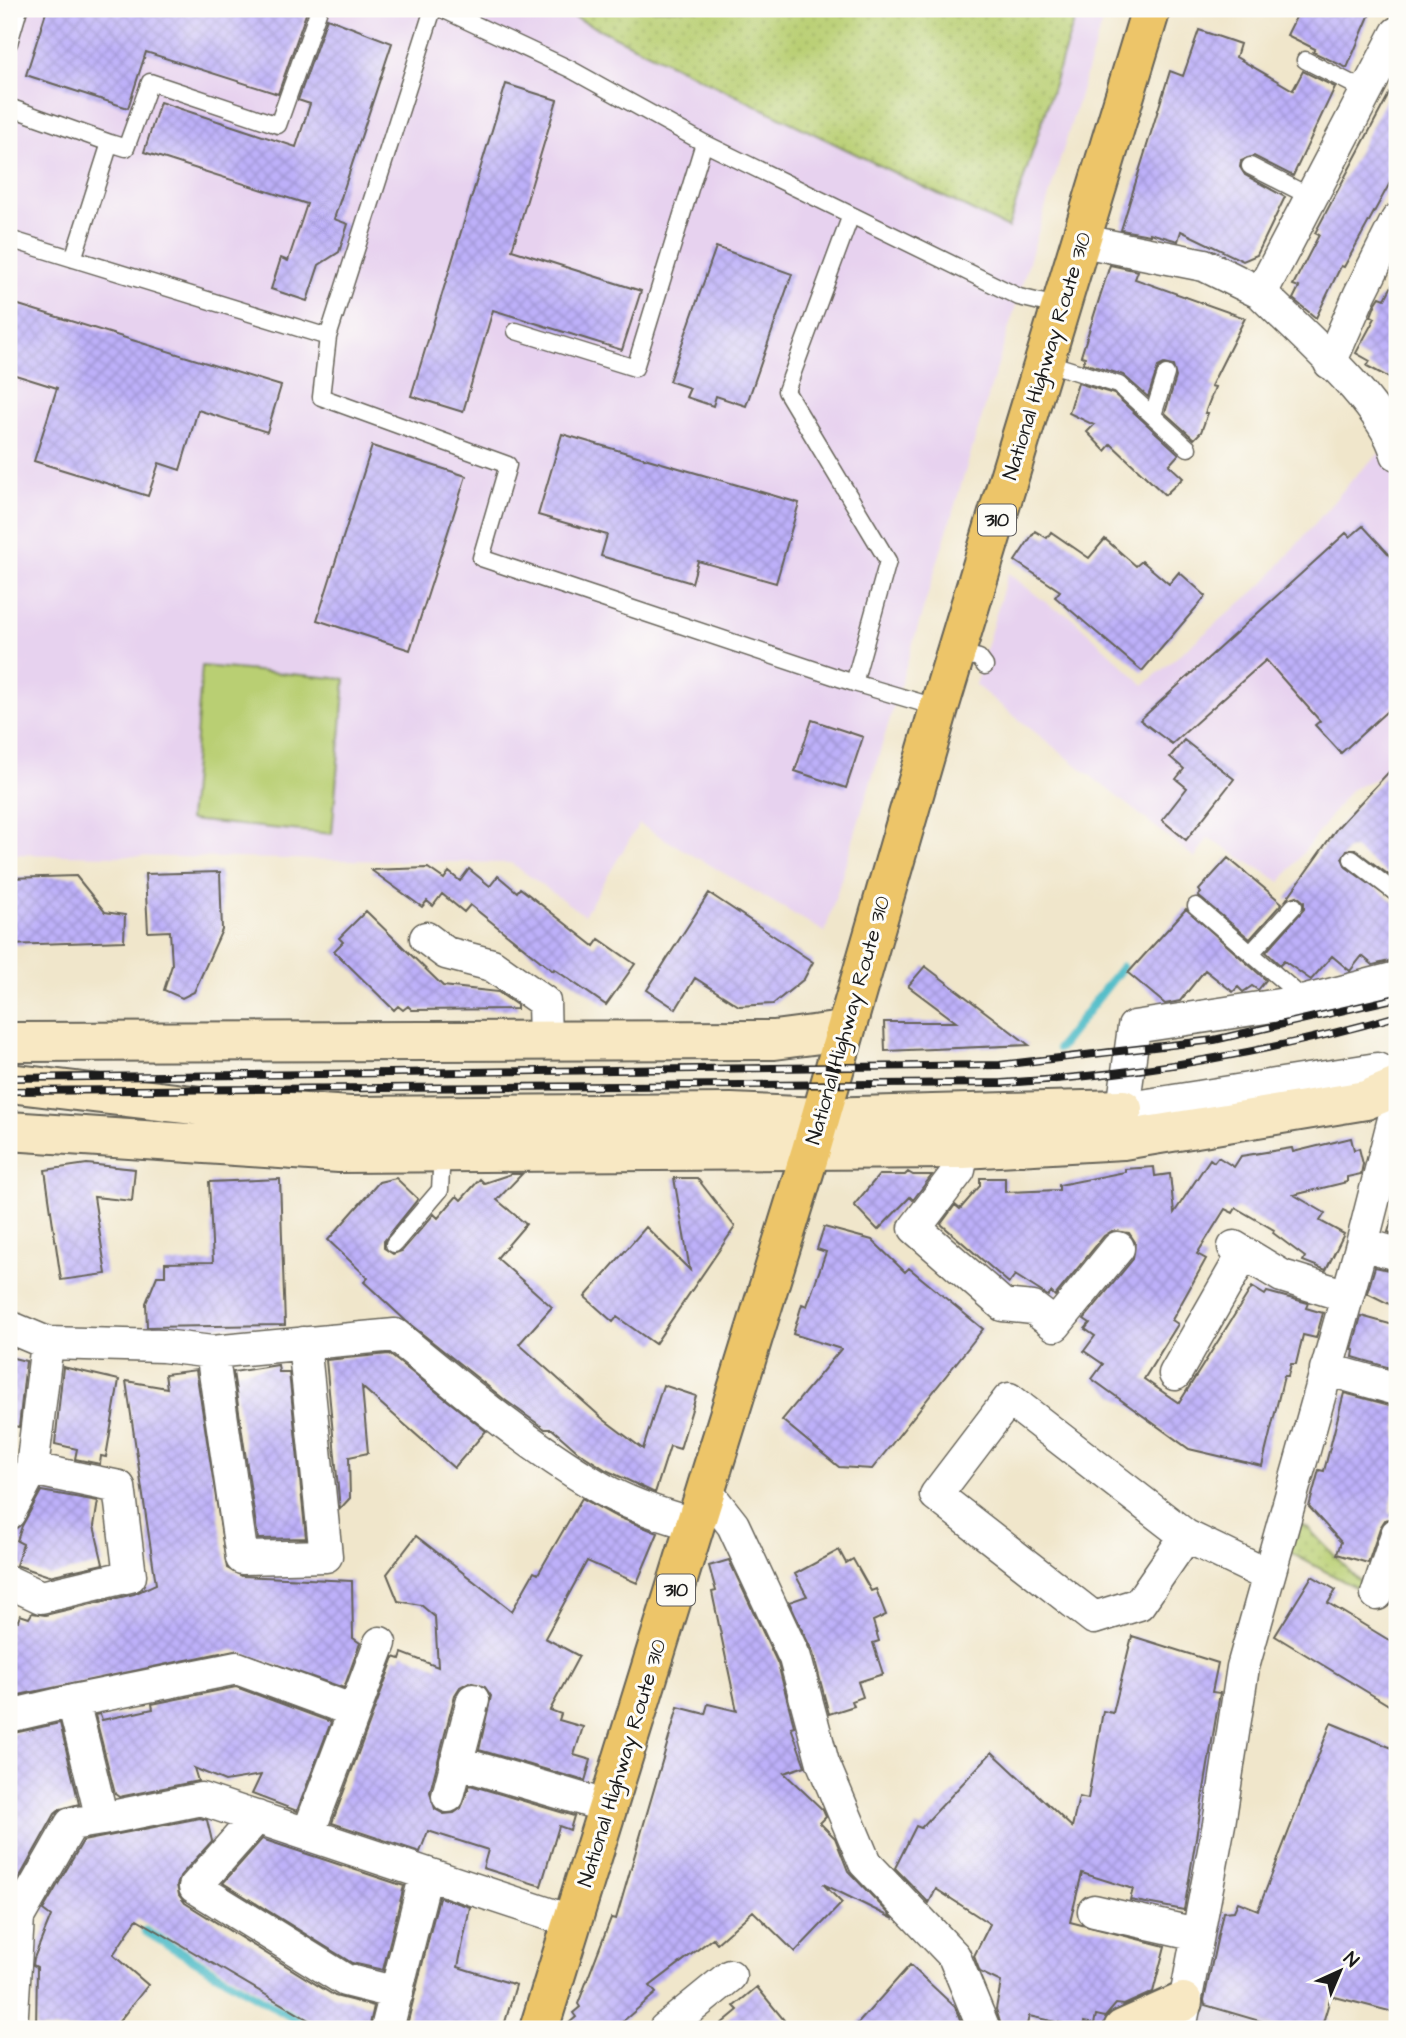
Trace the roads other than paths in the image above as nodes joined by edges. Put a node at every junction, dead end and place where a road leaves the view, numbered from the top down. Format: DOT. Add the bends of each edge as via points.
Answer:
graph roads {
  1 [pos="19,9"];
  2 [pos="318,9"];
  3 [pos="433,9"];
  4 [pos="442,9"];
  5 [pos="1152,9"];
  6 [pos="1397,33"];
  7 [pos="9,43"];
  8 [pos="1305,60"];
  9 [pos="1366,91"];
  10 [pos="9,107"];
  11 [pos="110,142"];
  12 [pos="704,143"];
  13 [pos="1250,166"];
  14 [pos="1311,197"];
  15 [pos="851,215"];
  16 [pos="1397,220"];
  17 [pos="9,239"];
  18 [pos="1083,241"];
  19 [pos="73,259"];
  20 [pos="1261,293"];
  21 [pos="1061,307"];
  22 [pos="516,331"];
  23 [pos="328,337"];
  24 [pos="1045,362"];
  25 [pos="1330,363"];
  26 [pos="1166,374"];
  27 [pos="1153,415"];
  28 [pos="1188,448"];
  29 [pos="1397,454"];
  30 [pos="854,683"];
  31 [pos="939,708"];
  32 [pos="1352,859"];
  33 [pos="1397,894"];
  34 [pos="1294,905"];
  35 [pos="1196,906"];
  36 [pos="426,938"];
  37 [pos="1251,953"];
  38 [pos="1397,978"];
  39 [pos="1306,1001"];
  40 [pos="843,1031"];
  41 [pos="545,1041"];
  42 [pos="9,1042"];
  43 [pos="1397,1081"];
  44 [pos="9,1083"];
  45 [pos="1397,1087"];
  46 [pos="1397,1107"];
  47 [pos="1123,1125"];
  48 [pos="9,1131"];
  49 [pos="815,1133"];
  50 [pos="963,1149"];
  51 [pos="442,1153"];
  52 [pos="394,1244"];
  53 [pos="1362,1244"];
  54 [pos="1118,1248"];
  55 [pos="1397,1254"];
  56 [pos="1347,1296"];
  57 [pos="9,1328"];
  58 [pos="47,1343"];
  59 [pos="304,1343"];
  60 [pos="212,1352"];
  61 [pos="1326,1369"];
  62 [pos="1175,1374"];
  63 [pos="1397,1389"];
  64 [pos="32,1469"];
  65 [pos="702,1508"];
  66 [pos="9,1513"];
  67 [pos="1397,1534"];
  68 [pos="1186,1536"];
  69 [pos="1267,1575"];
  70 [pos="9,1582"];
  71 [pos="1377,1594"];
  72 [pos="380,1643"];
  73 [pos="473,1700"];
  74 [pos="73,1701"];
  75 [pos="354,1711"];
  76 [pos="9,1716"];
  77 [pos="456,1762"];
  78 [pos="448,1796"];
  79 [pos="609,1807"];
  80 [pos="257,1817"];
  81 [pos="102,1819"];
  82 [pos="308,1834"];
  83 [pos="426,1874"];
  84 [pos="1094,1911"];
  85 [pos="573,1922"];
  86 [pos="1197,1934"];
  87 [pos="730,1976"];
  88 [pos="397,1993"];
  89 [pos="1182,2016"];
  90 [pos="11,2029"];
  91 [pos="387,2029"];
  92 [pos="539,2029"];
  93 [pos="665,2029"];
  94 [pos="984,2029"];
  95 [pos="1123,2029"];
  1 -- 7 [label="lane"];
  2 -- 11 [label="lane" via="278,125 150,82 126,148"];
  3 -- 23 [label="lane"];
  4 -- 12 [label="lane" via="570,69"];
  5 -- 18 [label="highway, National Highway Route 310 / 310"];
  6 -- 9 [label="street"];
  8 -- 9 [label="lane"];
  9 -- 14 [label="street"];
  10 -- 11 [label="lane"];
  11 -- 19 [label="lane"];
  12 -- 15 [label="lane"];
  12 -- 22 [label="lane" via="635,368"];
  13 -- 14 [label="lane"];
  14 -- 20 [label="street"];
  15 -- 21 [label="lane" via="1018,297"];
  15 -- 30 [label="lane" via="786,391 888,561"];
  16 -- 25 [label="street"];
  17 -- 19 [label="lane"];
  18 -- 20 [label="street" via="1204,265"];
  18 -- 21 [label="highway, National Highway Route 310 / 310"];
  19 -- 23 [label="lane"];
  20 -- 25 [label="street"];
  21 -- 24 [label="highway, National Highway Route 310 / 310"];
  23 -- 30 [label="lane" via="321,397 508,465 481,558"];
  24 -- 27 [label="lane" via="1119,385"];
  24 -- 31 [label="highway, National Highway Route 310 / 310" via="971,659"];
  25 -- 29 [label="street" via="1370,403"];
  26 -- 27 [label="lane"];
  27 -- 28 [label="lane"];
  30 -- 31 [label="lane"];
  31 -- 40 [label="highway, National Highway Route 310 / 310"];
  32 -- 33 [label="lane"];
  34 -- 37 [label="lane"];
  35 -- 37 [label="lane"];
  36 -- 41 [label="street" via="446,953 492,965 544,1002"];
  37 -- 39 [label="lane"];
  38 -- 39 [label="street"];
  39 -- 47 [label="street" via="1134,1027"];
  40 -- 41 [label="street" via="775,1040"];
  40 -- 49 [label="highway, National Highway Route 310 / 310"];
  41 -- 42 [label="street"];
  43 -- 47 [label="street" via="1377,1069"];
  44 -- 49 [label="street" via="201,1106 350,1116 731,1114"];
  45 -- 47 [label="street" via="1366,1100"];
  46 -- 53 [label="street"];
  47 -- 49 [label="street"];
  47 -- 50 [label="street"];
  48 -- 51 [label="street" via="339,1153"];
  49 -- 50 [label="street"];
  49 -- 51 [label="street"];
  49 -- 65 [label="highway, National Highway Route 310 / 310"];
  50 -- 54 [label="street" via="959,1170 915,1228 1003,1305 1033,1308 1055,1325"];
  51 -- 52 [label="lane" via="440,1190"];
  53 -- 55 [label="street"];
  53 -- 56 [label="street"];
  56 -- 61 [label="street"];
  56 -- 62 [label="street" via="1282,1276 1239,1250"];
  57 -- 58 [label="street"];
  58 -- 60 [label="street"];
  58 -- 64 [label="street"];
  59 -- 60 [label="street"];
  59 -- 60 [label="street" via="326,1556 242,1558"];
  59 -- 65 [label="street" via="395,1335 475,1401 598,1487 671,1518"];
  61 -- 63 [label="street"];
  61 -- 69 [label="street"];
  64 -- 66 [label="street"];
  64 -- 70 [label="street" via="119,1486 130,1576 41,1597"];
  65 -- 79 [label="highway, National Highway Route 310 / 310"];
  65 -- 94 [label="street" via="733,1525 794,1658 823,1763 865,1863 954,1956"];
  67 -- 71 [label="street"];
  68 -- 68 [label="street" via="1009,1399 936,1495 1094,1618 1139,1604"];
  68 -- 69 [label="street"];
  69 -- 86 [label="street" via="1243,1667"];
  72 -- 75 [label="street"];
  73 -- 77 [label="street"];
  74 -- 75 [label="street" via="237,1668"];
  74 -- 76 [label="street"];
  74 -- 81 [label="street"];
  75 -- 82 [label="street"];
  77 -- 78 [label="street"];
  77 -- 79 [label="street"];
  79 -- 85 [label="highway, National Highway Route 310 / 310"];
  80 -- 81 [label="street" via="201,1799"];
  80 -- 82 [label="street"];
  80 -- 88 [label="street" via="195,1887 345,1980"];
  81 -- 90 [label="street" via="71,1824 19,1917"];
  82 -- 83 [label="street"];
  83 -- 85 [label="street"];
  83 -- 88 [label="street"];
  84 -- 86 [label="street"];
  85 -- 92 [label="highway, National Highway Route 310 / 310"];
  86 -- 89 [label="street"];
  87 -- 93 [label="street"];
  88 -- 91 [label="street"];
  89 -- 95 [label="street"];
}
